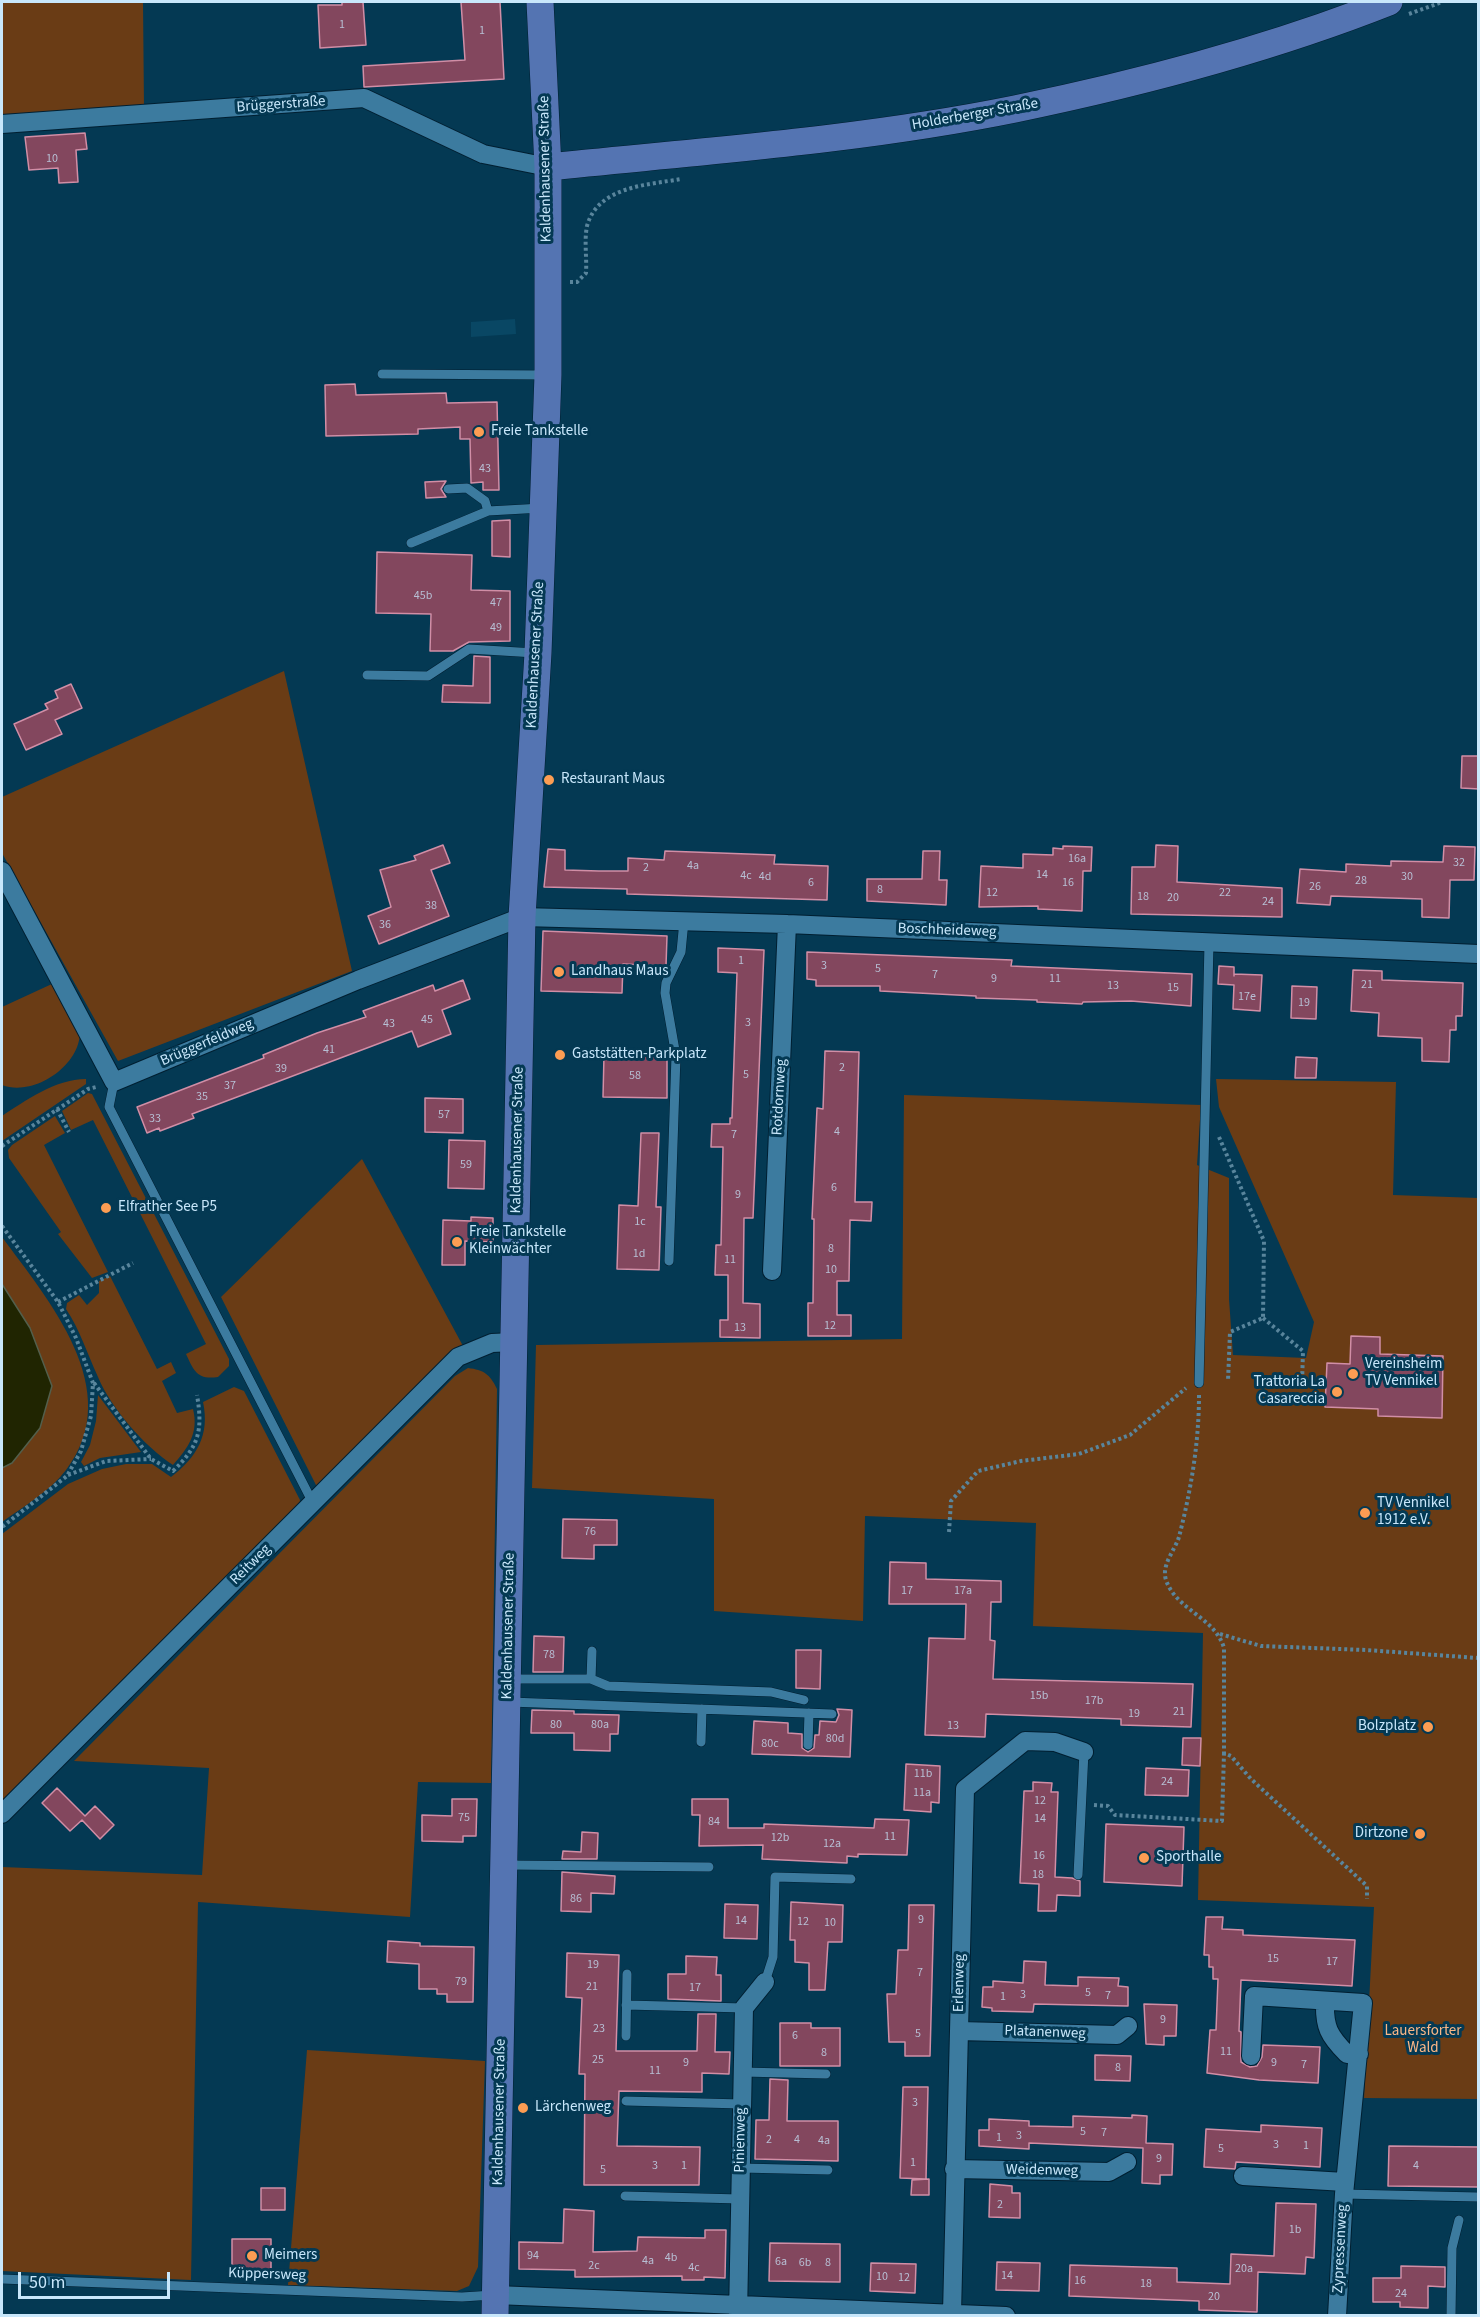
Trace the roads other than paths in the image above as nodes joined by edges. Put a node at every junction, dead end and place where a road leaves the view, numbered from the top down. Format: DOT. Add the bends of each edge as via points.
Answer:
graph roads {
  1 [pos="540,2"];
  2 [pos="1389,2"];
  3 [pos="2,124"];
  4 [pos="548,167"];
  5 [pos="382,374"];
  6 [pos="548,375"];
  7 [pos="448,489"];
  8 [pos="544,507"];
  9 [pos="488,511"];
  10 [pos="411,543"];
  11 [pos="538,653"];
  12 [pos="367,675"];
  13 [pos="2,871"];
  14 [pos="522,917"];
  15 [pos="684,921"];
  16 [pos="787,924"];
  17 [pos="1209,943"];
  18 [pos="1479,954"];
  19 [pos="114,1082"];
  20 [pos="669,1261"];
  21 [pos="772,1271"];
  22 [pos="514,1342"];
  23 [pos="1199,1383"];
  24 [pos="313,1503"];
  25 [pos="592,1651"];
  26 [pos="591,1679"];
  27 [pos="508,1690"];
  28 [pos="804,1700"];
  29 [pos="702,1709"];
  30 [pos="809,1713"];
  31 [pos="832,1714"];
  32 [pos="701,1742"];
  33 [pos="808,1745"];
  34 [pos="1084,1752"];
  35 [pos="2,1814"];
  36 [pos="504,1865"];
  37 [pos="709,1867"];
  38 [pos="1078,1875"];
  39 [pos="851,1880"];
  40 [pos="627,1974"];
  41 [pos="765,1982"];
  42 [pos="1325,2001"];
  43 [pos="626,2005"];
  44 [pos="744,2008"];
  45 [pos="1128,2026"];
  46 [pos="959,2031"];
  47 [pos="626,2036"];
  48 [pos="1359,2054"];
  49 [pos="1251,2056"];
  50 [pos="743,2072"];
  51 [pos="826,2074"];
  52 [pos="626,2101"];
  53 [pos="742,2104"];
  54 [pos="1127,2162"];
  55 [pos="741,2168"];
  56 [pos="954,2169"];
  57 [pos="828,2170"];
  58 [pos="1244,2176"];
  59 [pos="1344,2188"];
  60 [pos="625,2196"];
  61 [pos="1479,2197"];
  62 [pos="740,2199"];
  63 [pos="1459,2220"];
  64 [pos="2,2279"];
  65 [pos="495,2305"];
  66 [pos="738,2310"];
  67 [pos="952,2313"];
  68 [pos="974,2315"];
  69 [pos="1006,2316"];
  70 [pos="1337,2316"];
  71 [pos="1450,2316"];
  1 -- 4 [label="main road, Kaldenhausener Straße"];
  2 -- 4 [label="main road, Holderberger Straße" via="1209,61 1014,109 881,131"];
  3 -- 4 [label="street, Brüggerstraße" via="364,98 483,154"];
  4 -- 6 [label="main road, Kaldenhausener Straße"];
  5 -- 6 [label="lane"];
  6 -- 8 [label="main road, Kaldenhausener Straße"];
  7 -- 9 [label="lane" via="467,488 485,501"];
  8 -- 9 [label="lane"];
  8 -- 11 [label="main road, Kaldenhausener Straße"];
  9 -- 10 [label="lane"];
  11 -- 12 [label="lane" via="469,649 428,676"];
  11 -- 14 [label="main road, Kaldenhausener Straße"];
  13 -- 19 [label="street"];
  14 -- 15 [label="street, Boschheideweg"];
  14 -- 19 [label="street, Brüggerfeldweg" via="358,980"];
  14 -- 22 [label="main road, Kaldenhausener Straße"];
  15 -- 16 [label="street, Boschheideweg"];
  15 -- 20 [label="lane" via="681,952 665,993 676,1056"];
  16 -- 17 [label="street, Boschheideweg"];
  16 -- 21 [label="street, Rotdornweg"];
  17 -- 18 [label="street, Boschheideweg"];
  17 -- 23 [label="lane"];
  19 -- 24 [label="lane" via="109,1107"];
  22 -- 24 [label="street, Reitweg" via="492,1343 458,1357"];
  22 -- 27 [label="main road, Kaldenhausener Straße"];
  24 -- 35 [label="street, Reitweg"];
  25 -- 26 [label="lane"];
  26 -- 27 [label="lane"];
  26 -- 28 [label="lane" via="608,1686 771,1692"];
  27 -- 29 [label="lane"];
  27 -- 36 [label="main road, Kaldenhausener Straße"];
  29 -- 30 [label="lane"];
  29 -- 32 [label="lane"];
  30 -- 31 [label="lane"];
  30 -- 33 [label="lane"];
  34 -- 38 [label="lane"];
  34 -- 46 [label="street, Erlenweg" via="1055,1742 1025,1741 965,1789"];
  36 -- 37 [label="lane"];
  36 -- 65 [label="main road, Kaldenhausener Straße"];
  39 -- 41 [label="lane" via="775,1877 773,1957"];
  40 -- 43 [label="lane"];
  41 -- 44 [label="street"];
  42 -- 48 [label="street" via="1324,2021 1334,2041 1347,2054"];
  42 -- 48 [label="street, Zypressenweg" via="1363,2004"];
  42 -- 49 [label="street, Zypressenweg" via="1254,1996"];
  43 -- 44 [label="lane"];
  43 -- 47 [label="lane"];
  44 -- 50 [label="street, Pinienweg"];
  45 -- 46 [label="street, Platanenweg" via="1117,2035"];
  46 -- 56 [label="street, Erlenweg"];
  48 -- 59 [label="street, Zypressenweg"];
  50 -- 51 [label="lane"];
  50 -- 53 [label="street, Pinienweg"];
  52 -- 53 [label="lane"];
  53 -- 55 [label="street, Pinienweg"];
  54 -- 56 [label="street, Weidenweg" via="1109,2172"];
  55 -- 57 [label="lane"];
  55 -- 62 [label="street, Pinienweg"];
  56 -- 67 [label="street, Erlenweg"];
  58 -- 59 [label="street, Zypressenweg"];
  59 -- 61 [label="lane"];
  59 -- 70 [label="street, Zypressenweg"];
  60 -- 62 [label="lane"];
  62 -- 66 [label="street, Pinienweg"];
  63 -- 71 [label="lane" via="1452,2248"];
  64 -- 65 [label="lane, Küppersweg" via="462,2297"];
  65 -- 66 [label="street"];
  66 -- 67 [label="street"];
  67 -- 68 [label="street"];
  68 -- 69 [label="street"];
}
